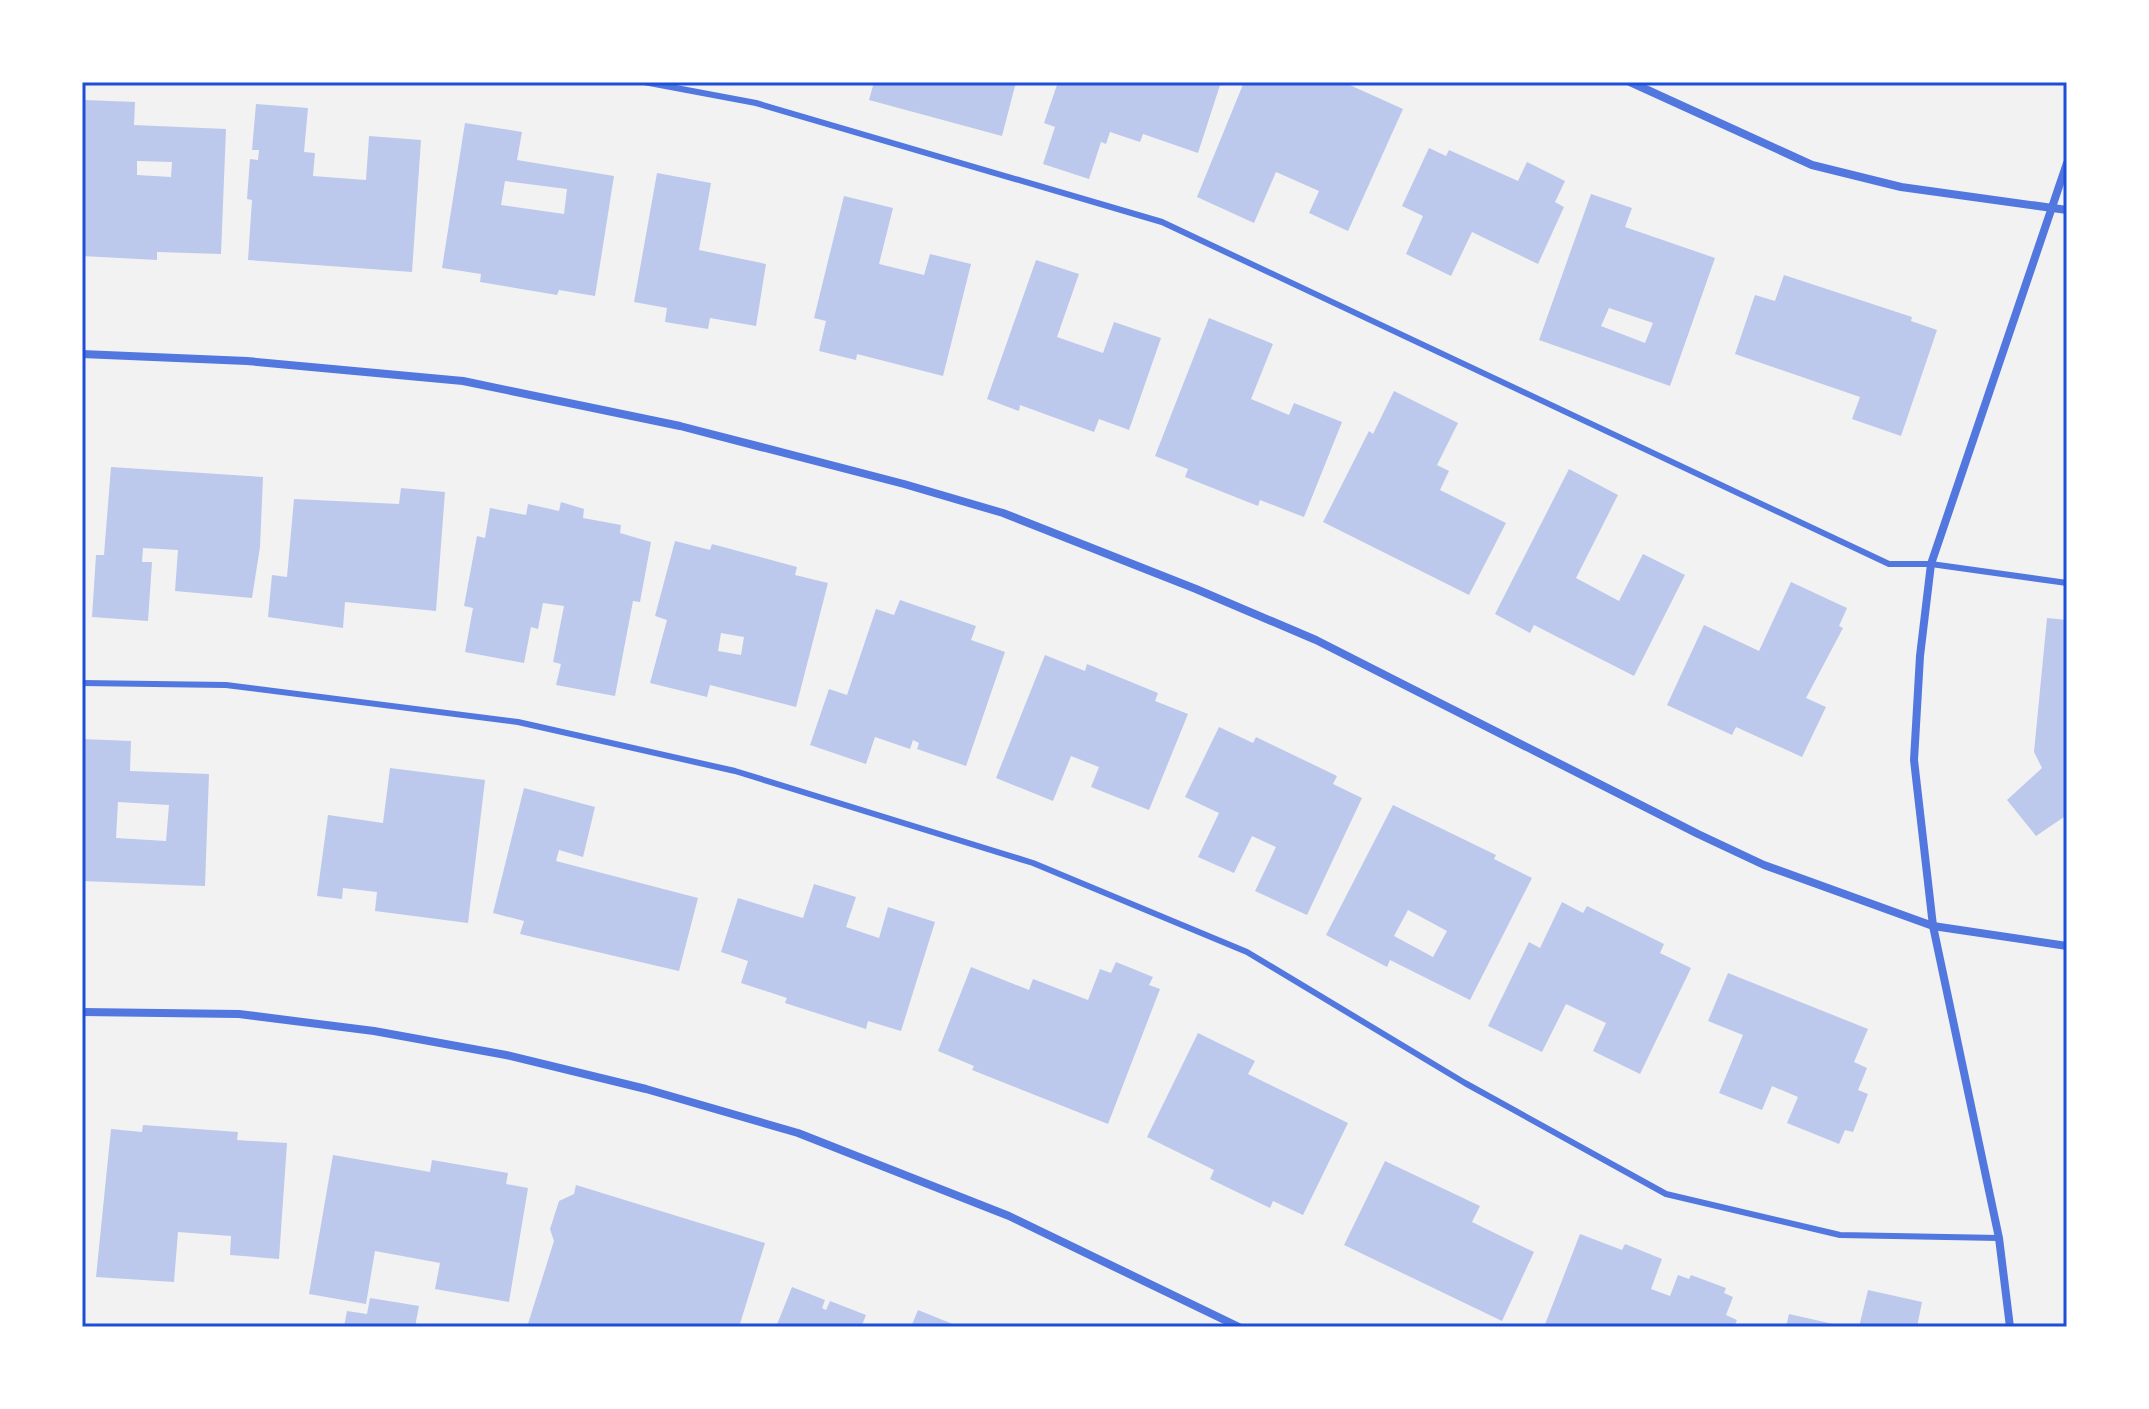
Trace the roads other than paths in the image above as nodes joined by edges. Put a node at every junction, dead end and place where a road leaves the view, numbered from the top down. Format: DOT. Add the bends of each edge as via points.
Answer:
graph roads {
  1 [pos="644,82"];
  2 [pos="1630,82"];
  3 [pos="2067,163"];
  4 [pos="2053,208"];
  5 [pos="2067,210"];
  6 [pos="82,354"];
  7 [pos="1931,564"];
  8 [pos="2067,583"];
  9 [pos="82,683"];
  10 [pos="1933,926"];
  11 [pos="2067,946"];
  12 [pos="82,1012"];
  13 [pos="1999,1238"];
  14 [pos="1239,1327"];
  15 [pos="2010,1327"];
  1 -- 7 [label="lane" via="756,103 1162,222 1889,564"];
  2 -- 4 [label="street" via="1812,165 1901,187"];
  3 -- 4 [label="street"];
  4 -- 5 [label="street"];
  4 -- 7 [label="street"];
  6 -- 10 [label="street" via="247,361 463,381 680,426 1003,513 1316,640 1764,865"];
  7 -- 8 [label="lane"];
  7 -- 10 [label="street" via="1914,760"];
  9 -- 13 [label="lane" via="226,685 518,722 735,771 1033,863 1247,952 1465,1083 1666,1194 1840,1235"];
  10 -- 11 [label="street"];
  10 -- 13 [label="street"];
  12 -- 14 [label="street" via="239,1014 374,1031 506,1055 646,1089 798,1133 1009,1216"];
  13 -- 15 [label="street"];
}
